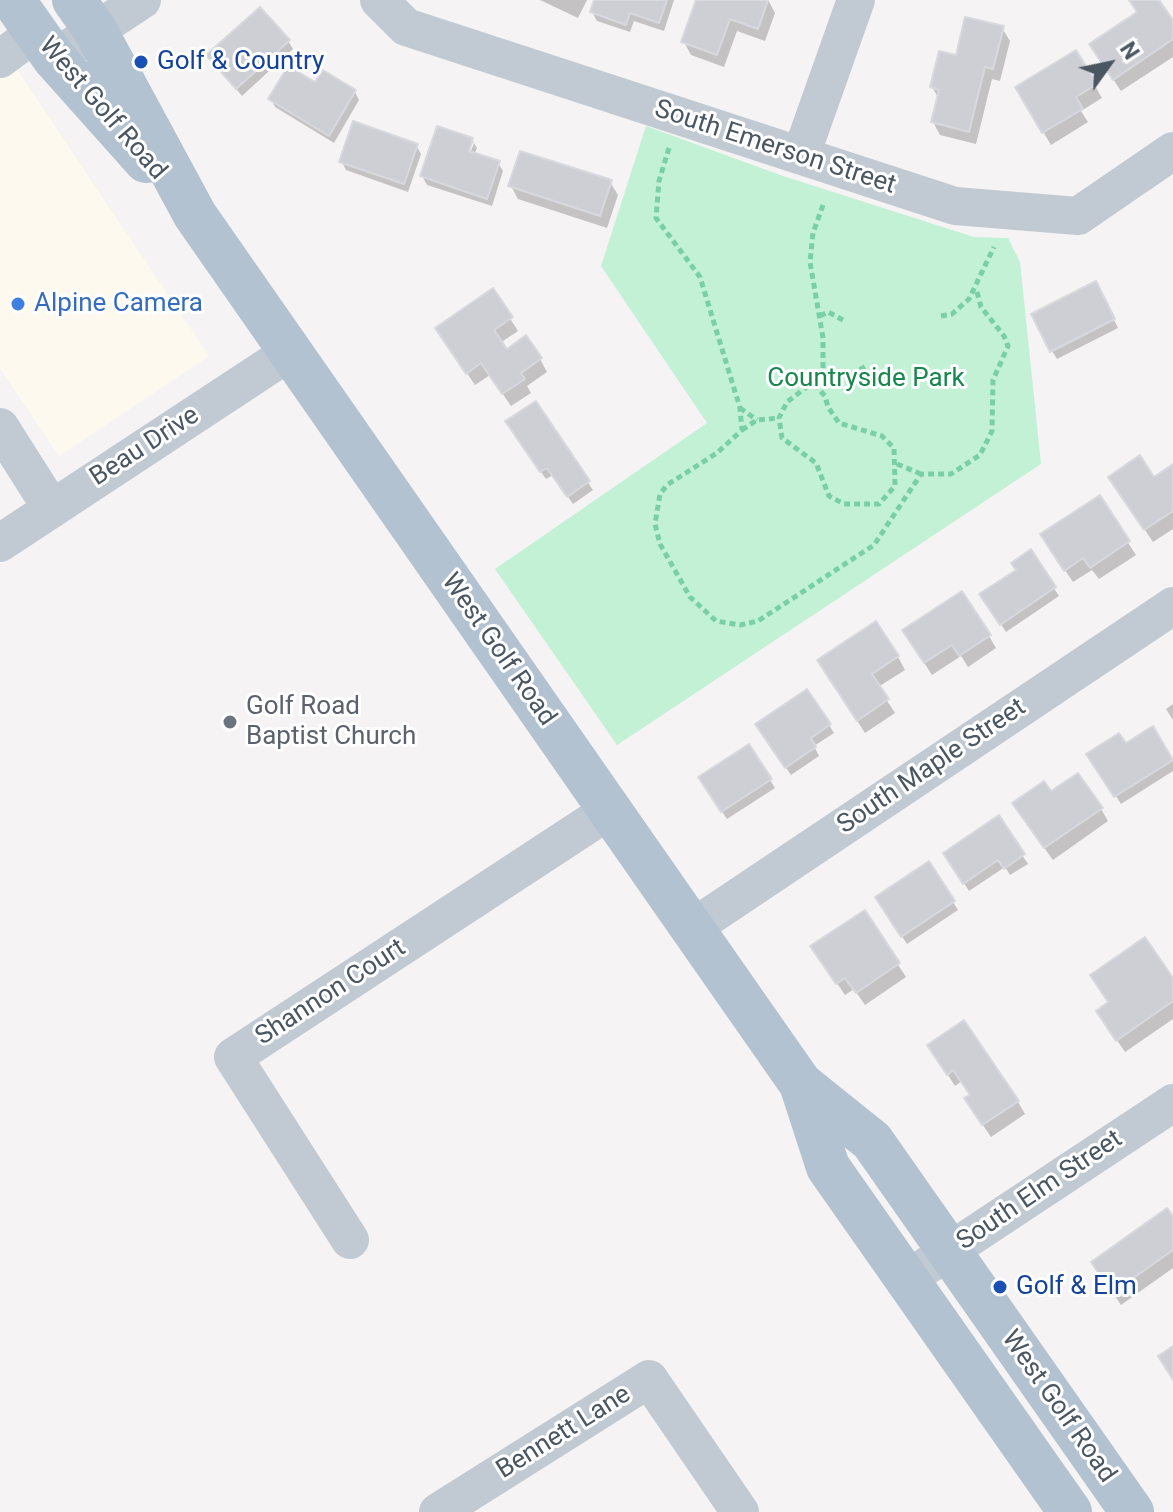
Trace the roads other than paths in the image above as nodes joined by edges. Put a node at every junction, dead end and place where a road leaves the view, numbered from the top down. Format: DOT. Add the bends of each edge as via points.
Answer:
graph roads {
  1 [pos="142,0"];
  2 [pos="379,0"];
  3 [pos="856,0"];
  4 [pos="84,15"];
  5 [pos="34,30"];
  6 [pos="0,59"];
  7 [pos="1173,151"];
  8 [pos="801,155"];
  9 [pos="195,215"];
  10 [pos="290,352"];
  11 [pos="0,427"];
  12 [pos="52,509"];
  13 [pos="0,543"];
  14 [pos="1173,606"];
  15 [pos="610,810"];
  16 [pos="692,928"];
  17 [pos="801,1084"];
  18 [pos="1173,1103"];
  19 [pos="350,1240"];
  20 [pos="949,1251"];
  21 [pos="907,1279"];
  22 [pos="438,1512"];
  23 [pos="740,1512"];
  24 [pos="1070,1512"];
  25 [pos="1132,1512"];
  1 -- 4 [label="street"];
  2 -- 8 [label="street, South Emerson Street" via="406,27"];
  3 -- 8 [label="street"];
  4 -- 5 [label="street"];
  4 -- 9 [label="main road, West Golf Road"];
  5 -- 6 [label="street"];
  5 -- 9 [label="main road, West Golf Road"];
  7 -- 8 [label="street, South Emerson Street" via="1078,216 955,206"];
  9 -- 10 [label="main road, West Golf Road"];
  10 -- 12 [label="street, Beau Drive"];
  10 -- 15 [label="main road, West Golf Road"];
  11 -- 12 [label="street"];
  12 -- 13 [label="street, Beau Drive"];
  14 -- 16 [label="street, South Maple Street"];
  15 -- 16 [label="main road, West Golf Road"];
  15 -- 19 [label="street, Shannon Court" via="233,1057"];
  16 -- 17 [label="main road, West Golf Road"];
  17 -- 20 [label="main road, West Golf Road" via="872,1141"];
  17 -- 21 [label="main road, West Golf Road" via="828,1167"];
  18 -- 20 [label="street, South Elm Street"];
  20 -- 21 [label="street, South Elm Street"];
  20 -- 25 [label="main road, West Golf Road"];
  21 -- 24 [label="main road, West Golf Road"];
  22 -- 23 [label="street, Bennett Lane" via="649,1379"];
}
